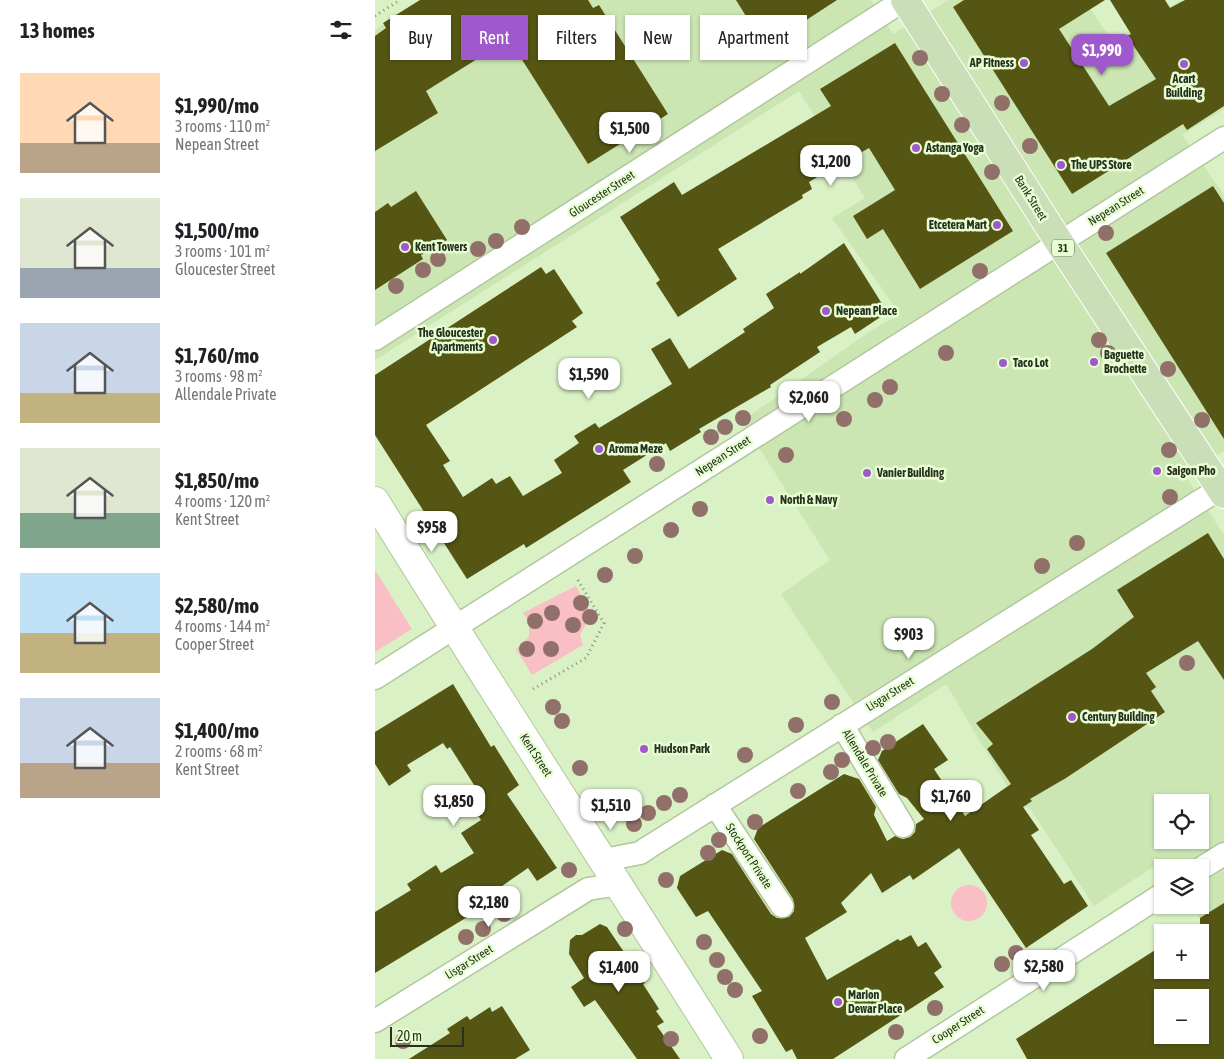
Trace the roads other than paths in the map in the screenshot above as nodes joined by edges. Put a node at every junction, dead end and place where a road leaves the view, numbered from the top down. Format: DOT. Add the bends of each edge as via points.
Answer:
graph roads {
  1 [pos="905,0"];
  2 [pos="1224,138"];
  3 [pos="1059,242"];
  4 [pos="375,339"];
  5 [pos="1223,490"];
  6 [pos="375,501"];
  7 [pos="454,628"];
  8 [pos="375,678"];
  9 [pos="842,725"];
  10 [pos="715,805"];
  11 [pos="903,826"];
  12 [pos="1224,854"];
  13 [pos="604,860"];
  14 [pos="1209,864"];
  15 [pos="620,884"];
  16 [pos="1154,900"];
  17 [pos="782,906"];
  18 [pos="375,1021"];
  19 [pos="729,1059"];
  20 [pos="906,1059"];
  1 -- 3 [label="main road, Bank Street / 31"];
  1 -- 4 [label="street, Gloucester Street"];
  2 -- 3 [label="street, Nepean Street"];
  3 -- 5 [label="main road, Bank Street / 31"];
  3 -- 7 [label="street, Nepean Street"];
  5 -- 9 [label="street, Lisgar Street"];
  6 -- 7 [label="main road, Kent Street"];
  7 -- 8 [label="street, Nepean Street"];
  7 -- 13 [label="main road, Kent Street"];
  9 -- 10 [label="street, Lisgar Street"];
  9 -- 11 [label="street, Allendale Private"];
  10 -- 13 [label="street, Lisgar Street" via="640,853"];
  10 -- 17 [label="street, Stockport Private"];
  12 -- 14 [label="street"];
  13 -- 15 [label="main road, Kent Street"];
  15 -- 18 [label="street, Lisgar Street" via="588,890"];
  15 -- 19 [label="main road, Kent Street"];
  16 -- 20 [label="street, Cooper Street"];
}
